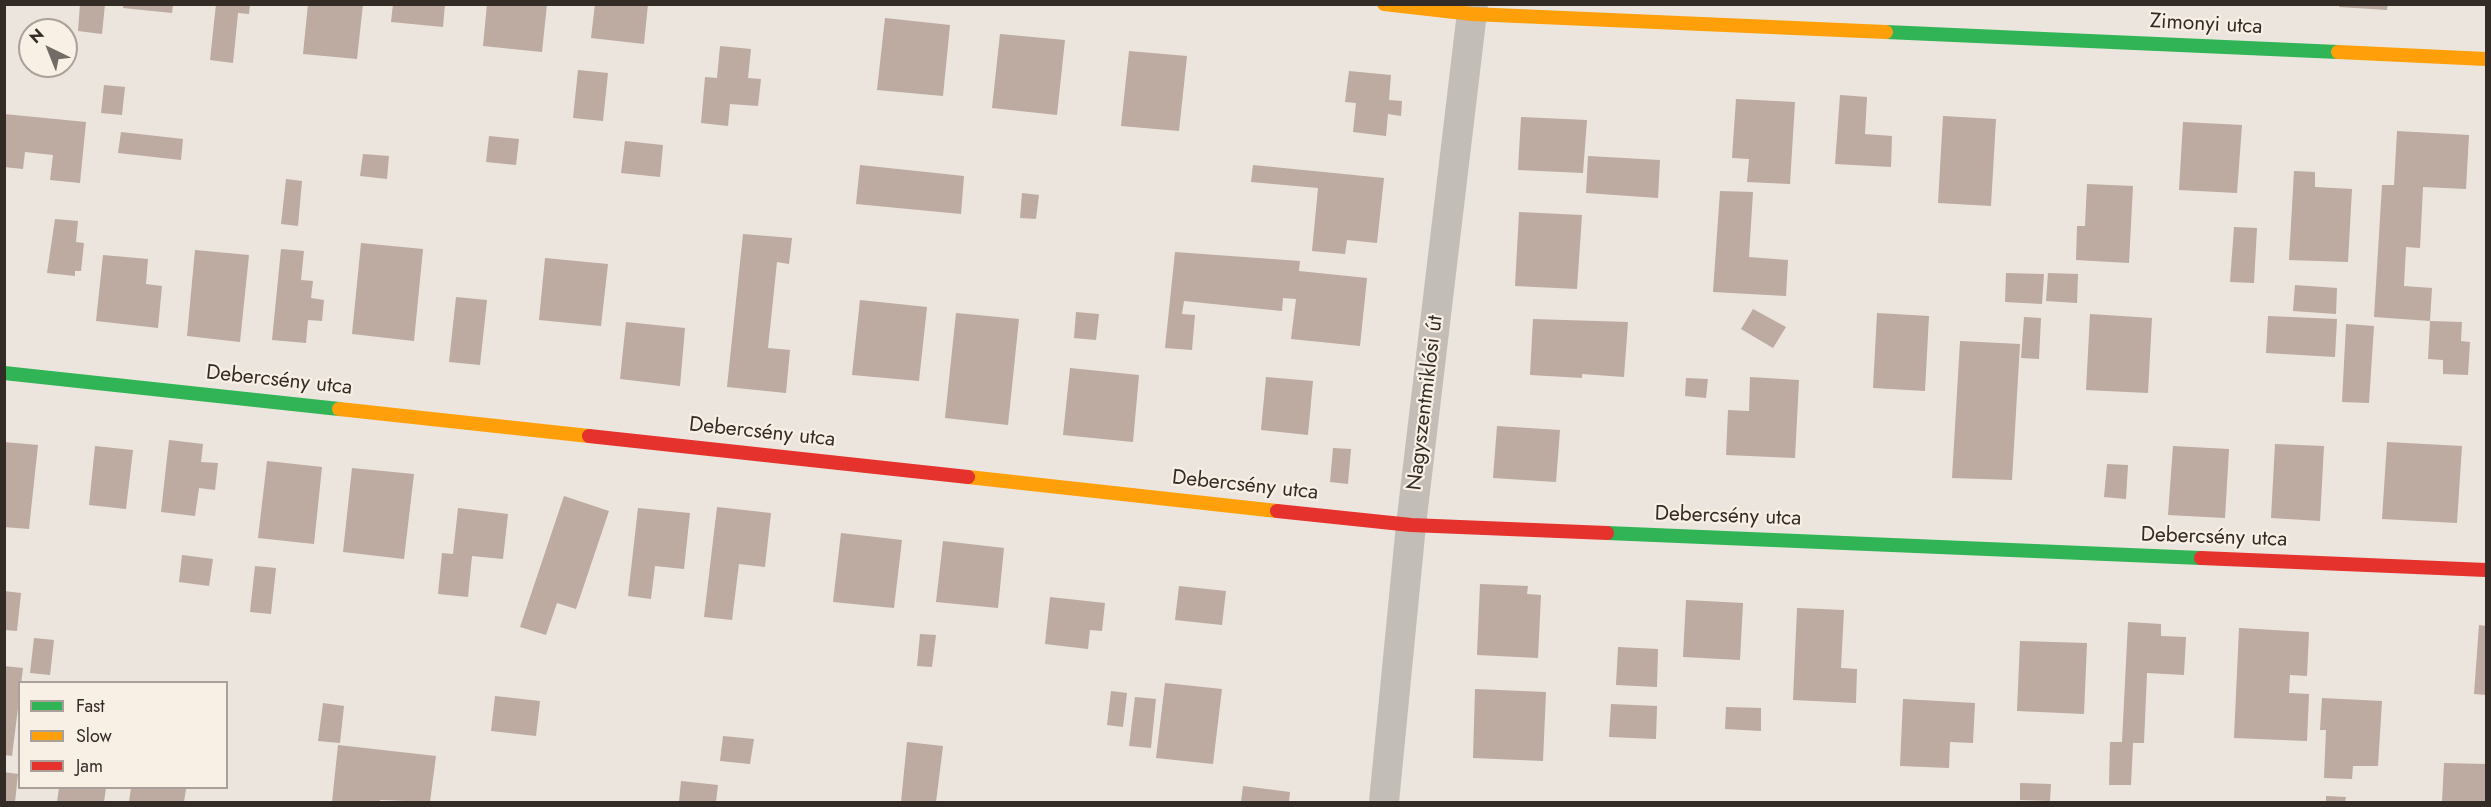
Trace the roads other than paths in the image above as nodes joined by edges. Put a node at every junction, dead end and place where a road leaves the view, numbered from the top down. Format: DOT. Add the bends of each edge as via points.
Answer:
graph roads {
  1 [pos="1384,4"];
  2 [pos="1472,9"];
  3 [pos="2487,59"];
  4 [pos="4,372"];
  5 [pos="1412,525"];
  6 [pos="2487,570"];
  7 [pos="1384,802"];
  1 -- 2 [label="street, Zimonyi utca"];
  2 -- 3 [label="street, Zimonyi utca"];
  2 -- 5 [label="street, Nagyszentmiklósi út"];
  4 -- 5 [label="street, Debercsény utca"];
  5 -- 6 [label="street, Debercsény utca"];
  5 -- 7 [label="street, Nagyszentmiklósi út"];
}
